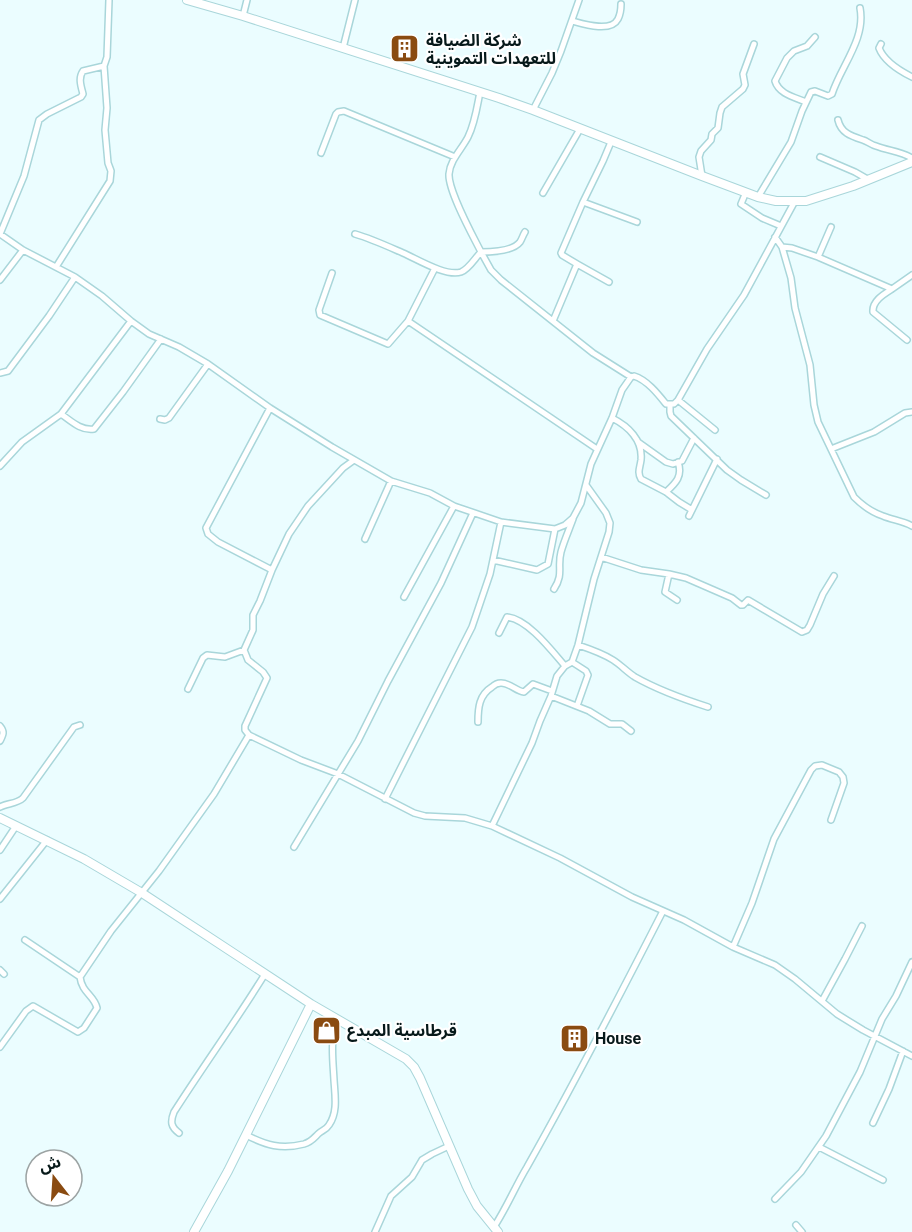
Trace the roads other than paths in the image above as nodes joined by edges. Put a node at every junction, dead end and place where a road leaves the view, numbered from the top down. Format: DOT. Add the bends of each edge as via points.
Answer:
graph roads {
  1 [pos="110,0"];
  2 [pos="187,0"];
  3 [pos="247,0"];
  4 [pos="355,0"];
  5 [pos="579,0"];
  6 [pos="621,4"];
  7 [pos="860,8"];
  8 [pos="243,16"];
  9 [pos="572,21"];
  10 [pos="814,37"];
  11 [pos="754,44"];
  12 [pos="881,44"];
  13 [pos="343,48"];
  14 [pos="104,66"];
  15 [pos="912,77"];
  16 [pos="480,92"];
  17 [pos="806,102"];
  18 [pos="533,110"];
  19 [pos="838,120"];
  20 [pos="580,129"];
  21 [pos="611,142"];
  22 [pos="321,153"];
  23 [pos="820,157"];
  24 [pos="455,158"];
  25 [pos="912,160"];
  26 [pos="702,177"];
  27 [pos="869,180"];
  28 [pos="746,192"];
  29 [pos="543,193"];
  30 [pos="758,197"];
  31 [pos="795,201"];
  32 [pos="583,202"];
  33 [pos="638,222"];
  34 [pos="781,226"];
  35 [pos="831,227"];
  36 [pos="525,232"];
  37 [pos="0,234"];
  38 [pos="355,234"];
  39 [pos="775,237"];
  40 [pos="782,247"];
  41 [pos="23,250"];
  42 [pos="481,252"];
  43 [pos="818,257"];
  44 [pos="577,264"];
  45 [pos="56,267"];
  46 [pos="435,268"];
  47 [pos="332,273"];
  48 [pos="912,275"];
  49 [pos="75,277"];
  50 [pos="0,280"];
  51 [pos="609,282"];
  52 [pos="892,289"];
  53 [pos="131,321"];
  54 [pos="408,321"];
  55 [pos="553,321"];
  56 [pos="161,339"];
  57 [pos="907,340"];
  58 [pos="208,364"];
  59 [pos="0,373"];
  60 [pos="631,377"];
  61 [pos="678,400"];
  62 [pos="670,405"];
  63 [pos="270,408"];
  64 [pos="912,412"];
  65 [pos="61,414"];
  66 [pos="612,418"];
  67 [pos="160,419"];
  68 [pos="715,430"];
  69 [pos="694,438"];
  70 [pos="637,442"];
  71 [pos="597,449"];
  72 [pos="831,449"];
  73 [pos="717,459"];
  74 [pos="354,460"];
  75 [pos="678,462"];
  76 [pos="0,466"];
  77 [pos="391,481"];
  78 [pos="586,485"];
  79 [pos="666,492"];
  80 [pos="766,495"];
  81 [pos="454,506"];
  82 [pos="473,513"];
  83 [pos="573,518"];
  84 [pos="501,522"];
  85 [pos="912,526"];
  86 [pos="555,529"];
  87 [pos="365,539"];
  88 [pos="601,557"];
  89 [pos="493,560"];
  90 [pos="560,561"];
  91 [pos="548,564"];
  92 [pos="272,570"];
  93 [pos="669,574"];
  94 [pos="834,576"];
  95 [pos="554,589"];
  96 [pos="404,597"];
  97 [pos="677,600"];
  98 [pos="498,633"];
  99 [pos="578,645"];
  100 [pos="244,650"];
  101 [pos="572,662"];
  102 [pos="565,666"];
  103 [pos="188,689"];
  104 [pos="552,694"];
  105 [pos="577,706"];
  106 [pos="708,707"];
  107 [pos="478,722"];
  108 [pos="80,725"];
  109 [pos="0,726"];
  110 [pos="631,731"];
  111 [pos="249,735"];
  112 [pos="0,741"];
  113 [pos="338,774"];
  114 [pos="385,799"];
  115 [pos="0,807"];
  116 [pos="0,818"];
  117 [pos="831,820"];
  118 [pos="16,825"];
  119 [pos="492,826"];
  120 [pos="46,840"];
  121 [pos="294,848"];
  122 [pos="0,850"];
  123 [pos="142,893"];
  124 [pos="0,900"];
  125 [pos="663,911"];
  126 [pos="862,926"];
  127 [pos="25,940"];
  128 [pos="733,947"];
  129 [pos="912,962"];
  130 [pos="266,974"];
  131 [pos="80,977"];
  132 [pos="822,1001"];
  133 [pos="311,1004"];
  134 [pos="338,1021"];
  135 [pos="874,1036"];
  136 [pos="0,1047"];
  137 [pos="903,1050"];
  138 [pos="912,1056"];
  139 [pos="873,1123"];
  140 [pos="179,1133"];
  141 [pos="246,1135"];
  142 [pos="449,1146"];
  143 [pos="819,1147"];
  144 [pos="883,1180"];
  145 [pos="776,1199"];
  146 [pos="796,1225"];
  147 [pos="496,1230"];
  148 [pos="194,1232"];
  149 [pos="375,1232"];
  150 [pos="802,1232"];
  1 -- 14 [label="street"];
  2 -- 8 [label="street"];
  3 -- 8 [label="street"];
  4 -- 13 [label="street"];
  5 -- 9 [label="street"];
  6 -- 9 [label="street" via="618,20 610,26"];
  7 -- 17 [label="street" via="859,33 832,94 813,90"];
  8 -- 13 [label="street"];
  9 -- 18 [label="street"];
  10 -- 17 [label="street" via="787,58 775,81 782,92"];
  11 -- 26 [label="street" via="743,74 743,89 722,107 718,128 701,151"];
  12 -- 15 [label="street" via="883,55"];
  13 -- 16 [label="street"];
  14 -- 37 [label="street" via="83,71 81,97 39,120 24,176"];
  14 -- 45 [label="street" via="110,181"];
  16 -- 18 [label="street"];
  16 -- 24 [label="street" via="468,137"];
  17 -- 30 [label="street" via="791,142"];
  18 -- 20 [label="street"];
  19 -- 25 [label="street" via="843,130 856,138"];
  20 -- 21 [label="street"];
  20 -- 29 [label="street"];
  21 -- 26 [label="street"];
  21 -- 32 [label="street"];
  22 -- 24 [label="street" via="336,114 344,111"];
  23 -- 27 [label="street"];
  24 -- 42 [label="street" via="450,182"];
  25 -- 27 [label="street"];
  26 -- 28 [label="street"];
  27 -- 31 [label="street" via="806,201"];
  28 -- 30 [label="street"];
  28 -- 34 [label="street" via="741,204"];
  30 -- 31 [label="street"];
  31 -- 34 [label="street"];
  32 -- 33 [label="street"];
  32 -- 44 [label="street" via="561,253"];
  34 -- 39 [label="street"];
  35 -- 43 [label="street"];
  36 -- 42 [label="street" via="514,246"];
  37 -- 41 [label="street"];
  38 -- 46 [label="street"];
  39 -- 40 [label="street"];
  39 -- 61 [label="street" via="744,295"];
  40 -- 43 [label="street"];
  40 -- 72 [label="street" via="810,365 818,422"];
  41 -- 45 [label="street"];
  41 -- 50 [label="street"];
  42 -- 46 [label="street" via="459,273"];
  42 -- 55 [label="street" via="501,280"];
  43 -- 52 [label="street"];
  44 -- 51 [label="street"];
  44 -- 55 [label="street"];
  45 -- 49 [label="street"];
  46 -- 54 [label="street"];
  47 -- 54 [label="street" via="319,310 321,317 388,344"];
  48 -- 52 [label="street"];
  49 -- 53 [label="street"];
  49 -- 59 [label="street" via="8,371"];
  52 -- 57 [label="street" via="874,304 873,312"];
  53 -- 56 [label="street"];
  53 -- 65 [label="street"];
  54 -- 71 [label="street"];
  55 -- 60 [label="street"];
  56 -- 58 [label="street"];
  56 -- 65 [label="street" via="94,429 74,424"];
  58 -- 63 [label="street"];
  58 -- 67 [label="street" via="169,418"];
  60 -- 62 [label="street" via="639,377"];
  60 -- 66 [label="street"];
  61 -- 62 [label="street"];
  61 -- 68 [label="street"];
  62 -- 69 [label="street" via="671,416"];
  63 -- 74 [label="street"];
  63 -- 92 [label="street" via="206,531 218,542"];
  64 -- 72 [label="street"];
  65 -- 76 [label="street" via="22,442"];
  66 -- 70 [label="street" via="624,424"];
  66 -- 71 [label="street"];
  69 -- 73 [label="street"];
  69 -- 75 [label="street"];
  70 -- 75 [label="street" via="666,462"];
  70 -- 79 [label="street" via="641,479"];
  71 -- 78 [label="street"];
  72 -- 85 [label="street" via="854,497 865,507"];
  73 -- 79 [label="street" via="690,513"];
  73 -- 80 [label="street"];
  74 -- 77 [label="street"];
  74 -- 92 [label="street" via="299,518"];
  75 -- 79 [label="street" via="679,479"];
  77 -- 81 [label="street" via="430,493"];
  77 -- 87 [label="street"];
  78 -- 83 [label="street"];
  78 -- 88 [label="street" via="610,523"];
  81 -- 82 [label="street"];
  81 -- 96 [label="street"];
  82 -- 84 [label="street"];
  82 -- 113 [label="street" via="441,584"];
  83 -- 86 [label="street"];
  83 -- 90 [label="street"];
  84 -- 86 [label="street"];
  84 -- 89 [label="street"];
  86 -- 91 [label="street"];
  88 -- 93 [label="street"];
  88 -- 99 [label="street"];
  89 -- 91 [label="street" via="537,570"];
  89 -- 114 [label="street" via="472,627"];
  90 -- 91 [label="street"];
  90 -- 95 [label="street"];
  92 -- 100 [label="street" via="253,615 253,630"];
  93 -- 94 [label="street" via="703,584 741,605 748,600 802,632 810,625"];
  93 -- 97 [label="street" via="666,592"];
  98 -- 102 [label="street" via="507,616 511,616 536,635"];
  99 -- 101 [label="street"];
  99 -- 106 [label="street" via="604,655 635,677 675,697"];
  100 -- 103 [label="street" via="225,657 207,655"];
  100 -- 111 [label="street" via="248,660 267,678 245,726"];
  101 -- 102 [label="street"];
  101 -- 105 [label="street" via="588,675"];
  102 -- 104 [label="street" via="557,676"];
  104 -- 105 [label="street"];
  104 -- 107 [label="street" via="533,684 524,692 502,683 495,685 484,693"];
  104 -- 119 [label="street"];
  105 -- 110 [label="street"];
  108 -- 115 [label="street" via="74,727 23,798"];
  109 -- 112 [label="street" via="4,735"];
  111 -- 113 [label="street"];
  111 -- 123 [label="street" via="214,794"];
  113 -- 114 [label="street"];
  113 -- 121 [label="street"];
  114 -- 119 [label="street" via="414,813 465,818"];
  116 -- 118 [label="street"];
  117 -- 128 [label="street" via="843,777 822,765 815,766 774,839"];
  118 -- 120 [label="street"];
  118 -- 122 [label="street"];
  119 -- 125 [label="street"];
  120 -- 123 [label="street"];
  120 -- 124 [label="street"];
  123 -- 130 [label="street"];
  123 -- 131 [label="street"];
  125 -- 128 [label="street"];
  125 -- 147 [label="street"];
  126 -- 132 [label="street"];
  127 -- 131 [label="street"];
  128 -- 132 [label="street" via="775,965"];
  129 -- 135 [label="street"];
  130 -- 133 [label="street"];
  130 -- 140 [label="street" via="174,1112 171,1124"];
  131 -- 136 [label="street" via="83,990 98,1006 81,1031 33,1006"];
  132 -- 135 [label="street"];
  133 -- 134 [label="street"];
  133 -- 141 [label="street"];
  134 -- 141 [label="street" via="333,1050 336,1105 330,1124 310,1142 294,1147 263,1144"];
  134 -- 142 [label="street" via="410,1062"];
  135 -- 137 [label="street"];
  135 -- 143 [label="street" via="860,1072"];
  137 -- 138 [label="street"];
  137 -- 139 [label="street"];
  141 -- 148 [label="street"];
  142 -- 147 [label="street" via="477,1206"];
  142 -- 149 [label="street" via="422,1161 412,1177 391,1196"];
  143 -- 144 [label="street"];
  143 -- 145 [label="street"];
  146 -- 150 [label="street"];
}
